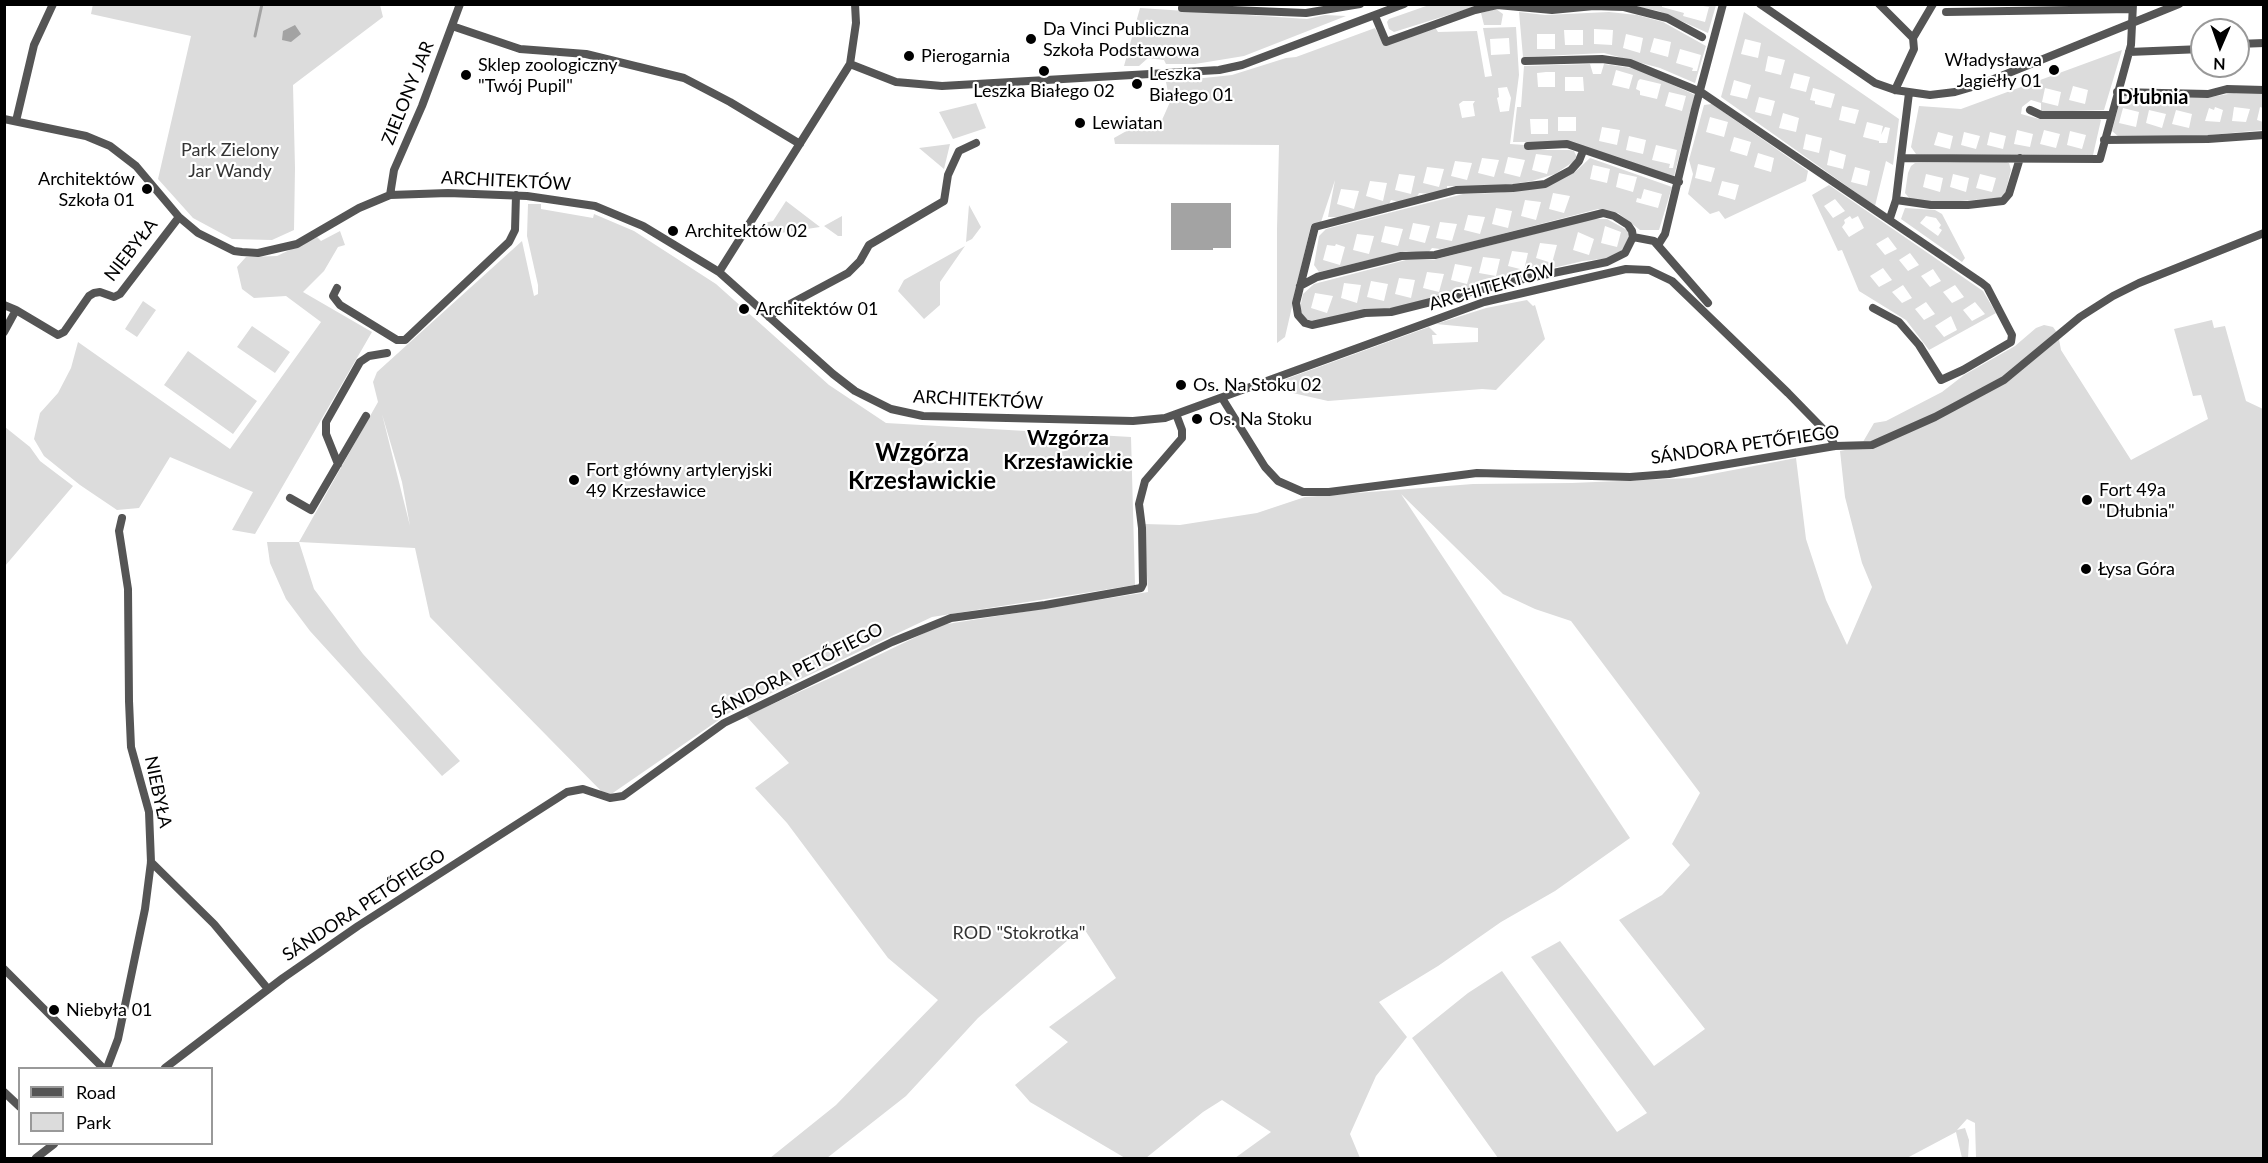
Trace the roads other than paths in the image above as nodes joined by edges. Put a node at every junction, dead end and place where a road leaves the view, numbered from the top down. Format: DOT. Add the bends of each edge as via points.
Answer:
graph roads {
  1 [pos="52,4"];
  2 [pos="460,4"];
  3 [pos="855,4"];
  4 [pos="1360,4"];
  5 [pos="1404,4"];
  6 [pos="1724,4"];
  7 [pos="1760,4"];
  8 [pos="1879,4"];
  9 [pos="1933,4"];
  10 [pos="2179,4"];
  11 [pos="2132,7"];
  12 [pos="1182,8"];
  13 [pos="1946,12"];
  14 [pos="1375,15"];
  15 [pos="2131,25"];
  16 [pos="452,26"];
  17 [pos="1702,37"];
  18 [pos="1913,38"];
  19 [pos="2190,49"];
  20 [pos="2129,52"];
  21 [pos="1525,61"];
  22 [pos="850,64"];
  23 [pos="1894,90"];
  24 [pos="2264,90"];
  25 [pos="1701,92"];
  26 [pos="2117,92"];
  27 [pos="1909,93"];
  28 [pos="2030,110"];
  29 [pos="2111,115"];
  30 [pos="4,119"];
  31 [pos="16,121"];
  32 [pos="2264,135"];
  33 [pos="2104,140"];
  34 [pos="976,143"];
  35 [pos="800,144"];
  36 [pos="1528,146"];
  37 [pos="1583,151"];
  38 [pos="1901,158"];
  39 [pos="2020,158"];
  40 [pos="1679,182"];
  41 [pos="390,195"];
  42 [pos="516,195"];
  43 [pos="1896,200"];
  44 [pos="179,217"];
  45 [pos="1890,218"];
  46 [pos="2264,233"];
  47 [pos="1633,237"];
  48 [pos="1658,245"];
  49 [pos="1305,263"];
  50 [pos="719,272"];
  51 [pos="1317,277"];
  52 [pos="1300,286"];
  53 [pos="337,288"];
  54 [pos="1708,303"];
  55 [pos="4,305"];
  56 [pos="1873,308"];
  57 [pos="16,310"];
  58 [pos="769,318"];
  59 [pos="4,332"];
  60 [pos="387,353"];
  61 [pos="1222,398"];
  62 [pos="1176,414"];
  63 [pos="366,416"];
  64 [pos="1835,446"];
  65 [pos="338,464"];
  66 [pos="290,498"];
  67 [pos="122,518"];
  68 [pos="151,862"];
  69 [pos="4,969"];
  70 [pos="268,989"];
  71 [pos="104,1067"];
  72 [pos="105,1067"];
  73 [pos="166,1067"];
  74 [pos="4,1092"];
  75 [pos="18,1105"];
  76 [pos="52,1145"];
  77 [pos="36,1158"];
  1 -- 31 [label="street" via="34,45"];
  2 -- 16 [label="street, ZIELONY JAR"];
  3 -- 22 [label="street"];
  4 -- 12 [label="street" via="1290,13"];
  5 -- 14 [label="street"];
  6 -- 25 [label="street"];
  7 -- 23 [label="street" via="1864,76"];
  8 -- 18 [label="street"];
  9 -- 18 [label="street"];
  10 -- 15 [label="street"];
  11 -- 13 [label="street"];
  11 -- 15 [label="street"];
  14 -- 17 [label="street" via="1386,42 1497,5 1552,10 1624,7 1667,18"];
  14 -- 22 [label="street" via="1219,70 942,86 896,82"];
  15 -- 20 [label="street"];
  15 -- 27 [label="street" via="1966,89 1942,94"];
  16 -- 35 [label="street" via="520,49 586,54 684,78"];
  16 -- 41 [label="street, ZIELONY JAR" via="394,170"];
  18 -- 23 [label="street" via="1914,49"];
  19 -- 20 [label="street"];
  20 -- 26 [label="street"];
  21 -- 25 [label="street" via="1602,58 1630,63"];
  22 -- 35 [label="street"];
  23 -- 27 [label="street"];
  24 -- 26 [label="street" via="2227,89 2208,94"];
  25 -- 40 [label="street"];
  25 -- 45 [label="street"];
  26 -- 29 [label="street"];
  27 -- 38 [label="street"];
  28 -- 29 [label="street" via="2041,115"];
  29 -- 33 [label="street"];
  30 -- 31 [label="street, ARCHITEKTÓW"];
  31 -- 44 [label="street, ARCHITEKTÓW" via="86,136 116,150 136,166"];
  32 -- 33 [label="street"];
  33 -- 39 [label="street" via="2100,159"];
  34 -- 58 [label="street" via="959,151 945,182 944,201 869,245 861,261 848,273"];
  35 -- 50 [label="street"];
  36 -- 37 [label="street" via="1567,144"];
  37 -- 40 [label="street"];
  37 -- 49 [label="street" via="1571,171 1545,184 1456,190 1315,227"];
  38 -- 39 [label="street"];
  38 -- 43 [label="street"];
  39 -- 43 [label="street" via="2003,201 1931,205"];
  40 -- 48 [label="street" via="1665,234"];
  41 -- 42 [label="street, ARCHITEKTÓW"];
  41 -- 44 [label="street, ARCHITEKTÓW" via="297,244 258,254 234,251 213,242"];
  42 -- 50 [label="street, ARCHITEKTÓW" via="577,202 613,212 651,230"];
  42 -- 53 [label="street" via="515,230 509,242 405,339 397,340 340,305 333,296"];
  43 -- 45 [label="street"];
  44 -- 57 [label="street, NIEBYŁA" via="120,294 114,297 94,293 64,332 58,335"];
  45 -- 56 [label="street" via="1987,287 2012,335 2011,342 1941,380 1899,322"];
  46 -- 64 [label="street, SÁNDORA PETŐFIEGO" via="2139,283 2092,308 2004,380 1935,417 1872,445"];
  47 -- 48 [label="street" via="1647,238"];
  47 -- 51 [label="street" via="1628,225 1603,213 1435,255 1401,255"];
  47 -- 52 [label="street" via="1625,253 1607,262 1391,312 1365,312 1317,325 1305,323 1296,311"];
  48 -- 54 [label="street"];
  49 -- 51 [label="street"];
  49 -- 52 [label="street"];
  50 -- 58 [label="street, ARCHITEKTÓW"];
  51 -- 52 [label="street"];
  55 -- 57 [label="street"];
  57 -- 59 [label="street"];
  58 -- 62 [label="street, ARCHITEKTÓW" via="845,384 902,412 941,417 1133,421"];
  60 -- 65 [label="street" via="360,362 326,422 326,434"];
  61 -- 62 [label="street, ARCHITEKTÓW"];
  61 -- 64 [label="street, SÁNDORA PETŐFIEGO" via="1271,475 1303,492 1476,473 1630,477 1669,474"];
  61 -- 64 [label="street, ARCHITEKTÓW" via="1484,302 1639,269 1672,281 1788,393"];
  62 -- 70 [label="street, SÁNDORA PETŐFIEGO" via="1182,438 1145,481 1139,504 1141,588 951,618 902,638 724,723 624,796 610,798 583,789 560,796"];
  63 -- 65 [label="street"];
  65 -- 66 [label="street" via="311,510"];
  67 -- 68 [label="street, NIEBYŁA" via="119,531 128,589 131,747 149,812"];
  68 -- 70 [label="street" via="214,924"];
  68 -- 72 [label="street, NIEBYŁA" via="118,1039"];
  69 -- 71 [label="street"];
  70 -- 73 [label="street, SÁNDORA PETŐFIEGO"];
  74 -- 75 [label="street"];
  76 -- 77 [label="street"];
}
